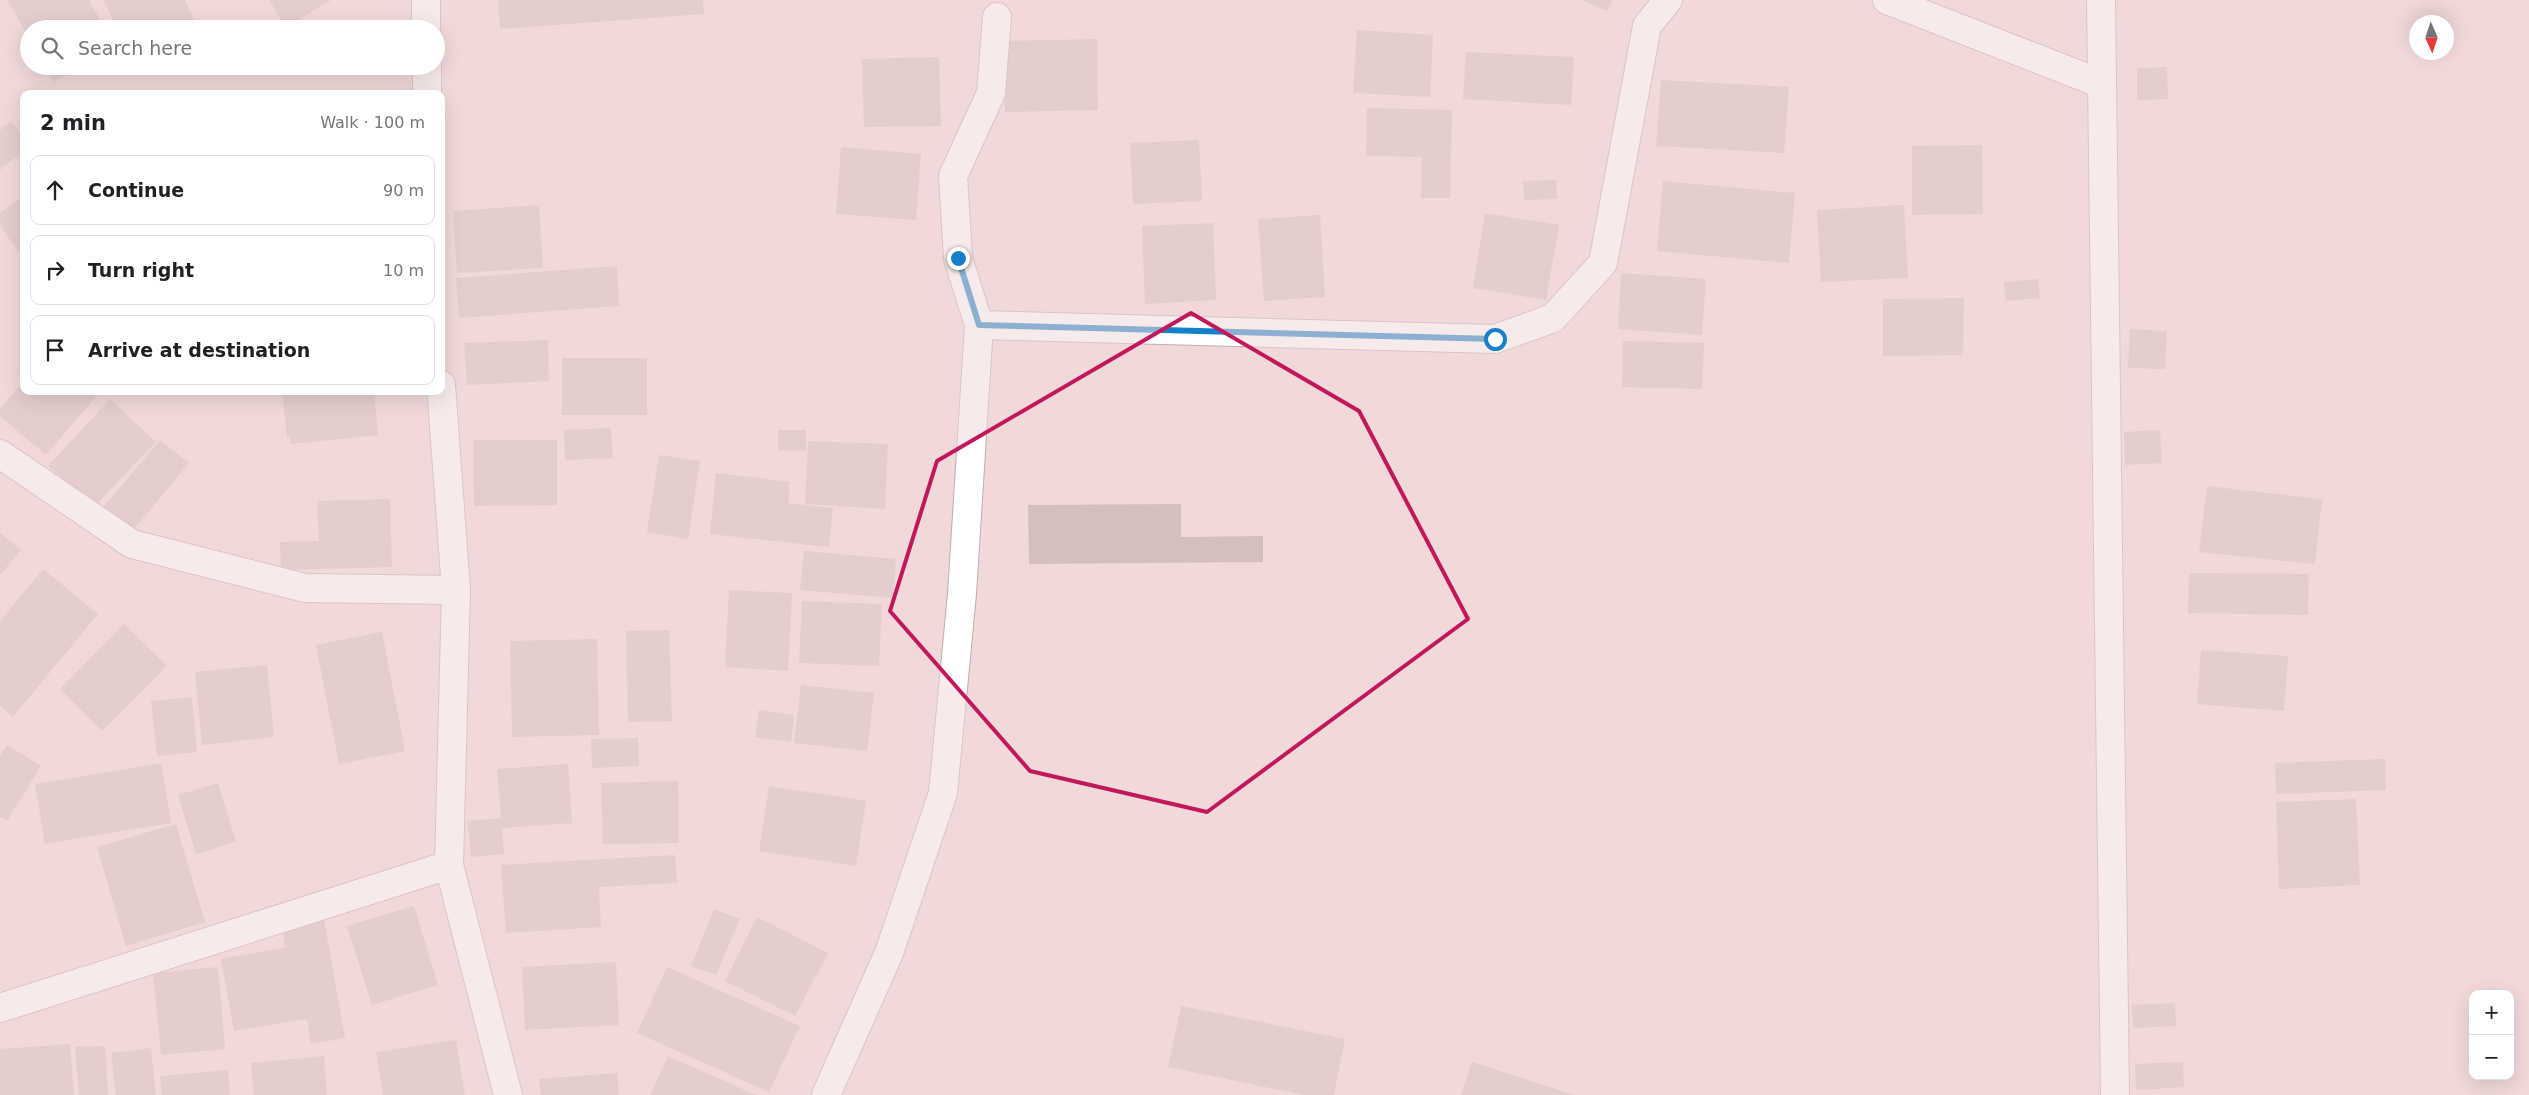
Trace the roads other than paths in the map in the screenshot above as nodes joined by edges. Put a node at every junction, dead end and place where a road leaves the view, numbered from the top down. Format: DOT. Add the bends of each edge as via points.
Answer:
graph roads {
  1 [pos="426,0"];
  2 [pos="1668,0"];
  3 [pos="1887,0"];
  4 [pos="2101,0"];
  5 [pos="997,17"];
  6 [pos="426,20"];
  7 [pos="427,75"];
  8 [pos="2102,84"];
  9 [pos="427,90"];
  10 [pos="979,325"];
  11 [pos="442,395"];
  12 [pos="0,454"];
  13 [pos="456,590"];
  14 [pos="449,865"];
  15 [pos="0,1008"];
  16 [pos="508,1095"];
  17 [pos="826,1095"];
  18 [pos="2115,1095"];
  1 -- 6 [label="street"];
  2 -- 10 [label="street" via="1647,26 1603,263 1552,318 1495,339"];
  3 -- 8 [label="street"];
  4 -- 8 [label="street"];
  5 -- 10 [label="street" via="990,94 953,176 958,258"];
  7 -- 9 [label="street"];
  8 -- 18 [label="street"];
  10 -- 17 [label="street" via="962,594 943,793 889,953"];
  11 -- 13 [label="street"];
  12 -- 13 [label="street" via="132,544 305,588"];
  13 -- 14 [label="street"];
  14 -- 15 [label="street"];
  14 -- 16 [label="street"];
}
